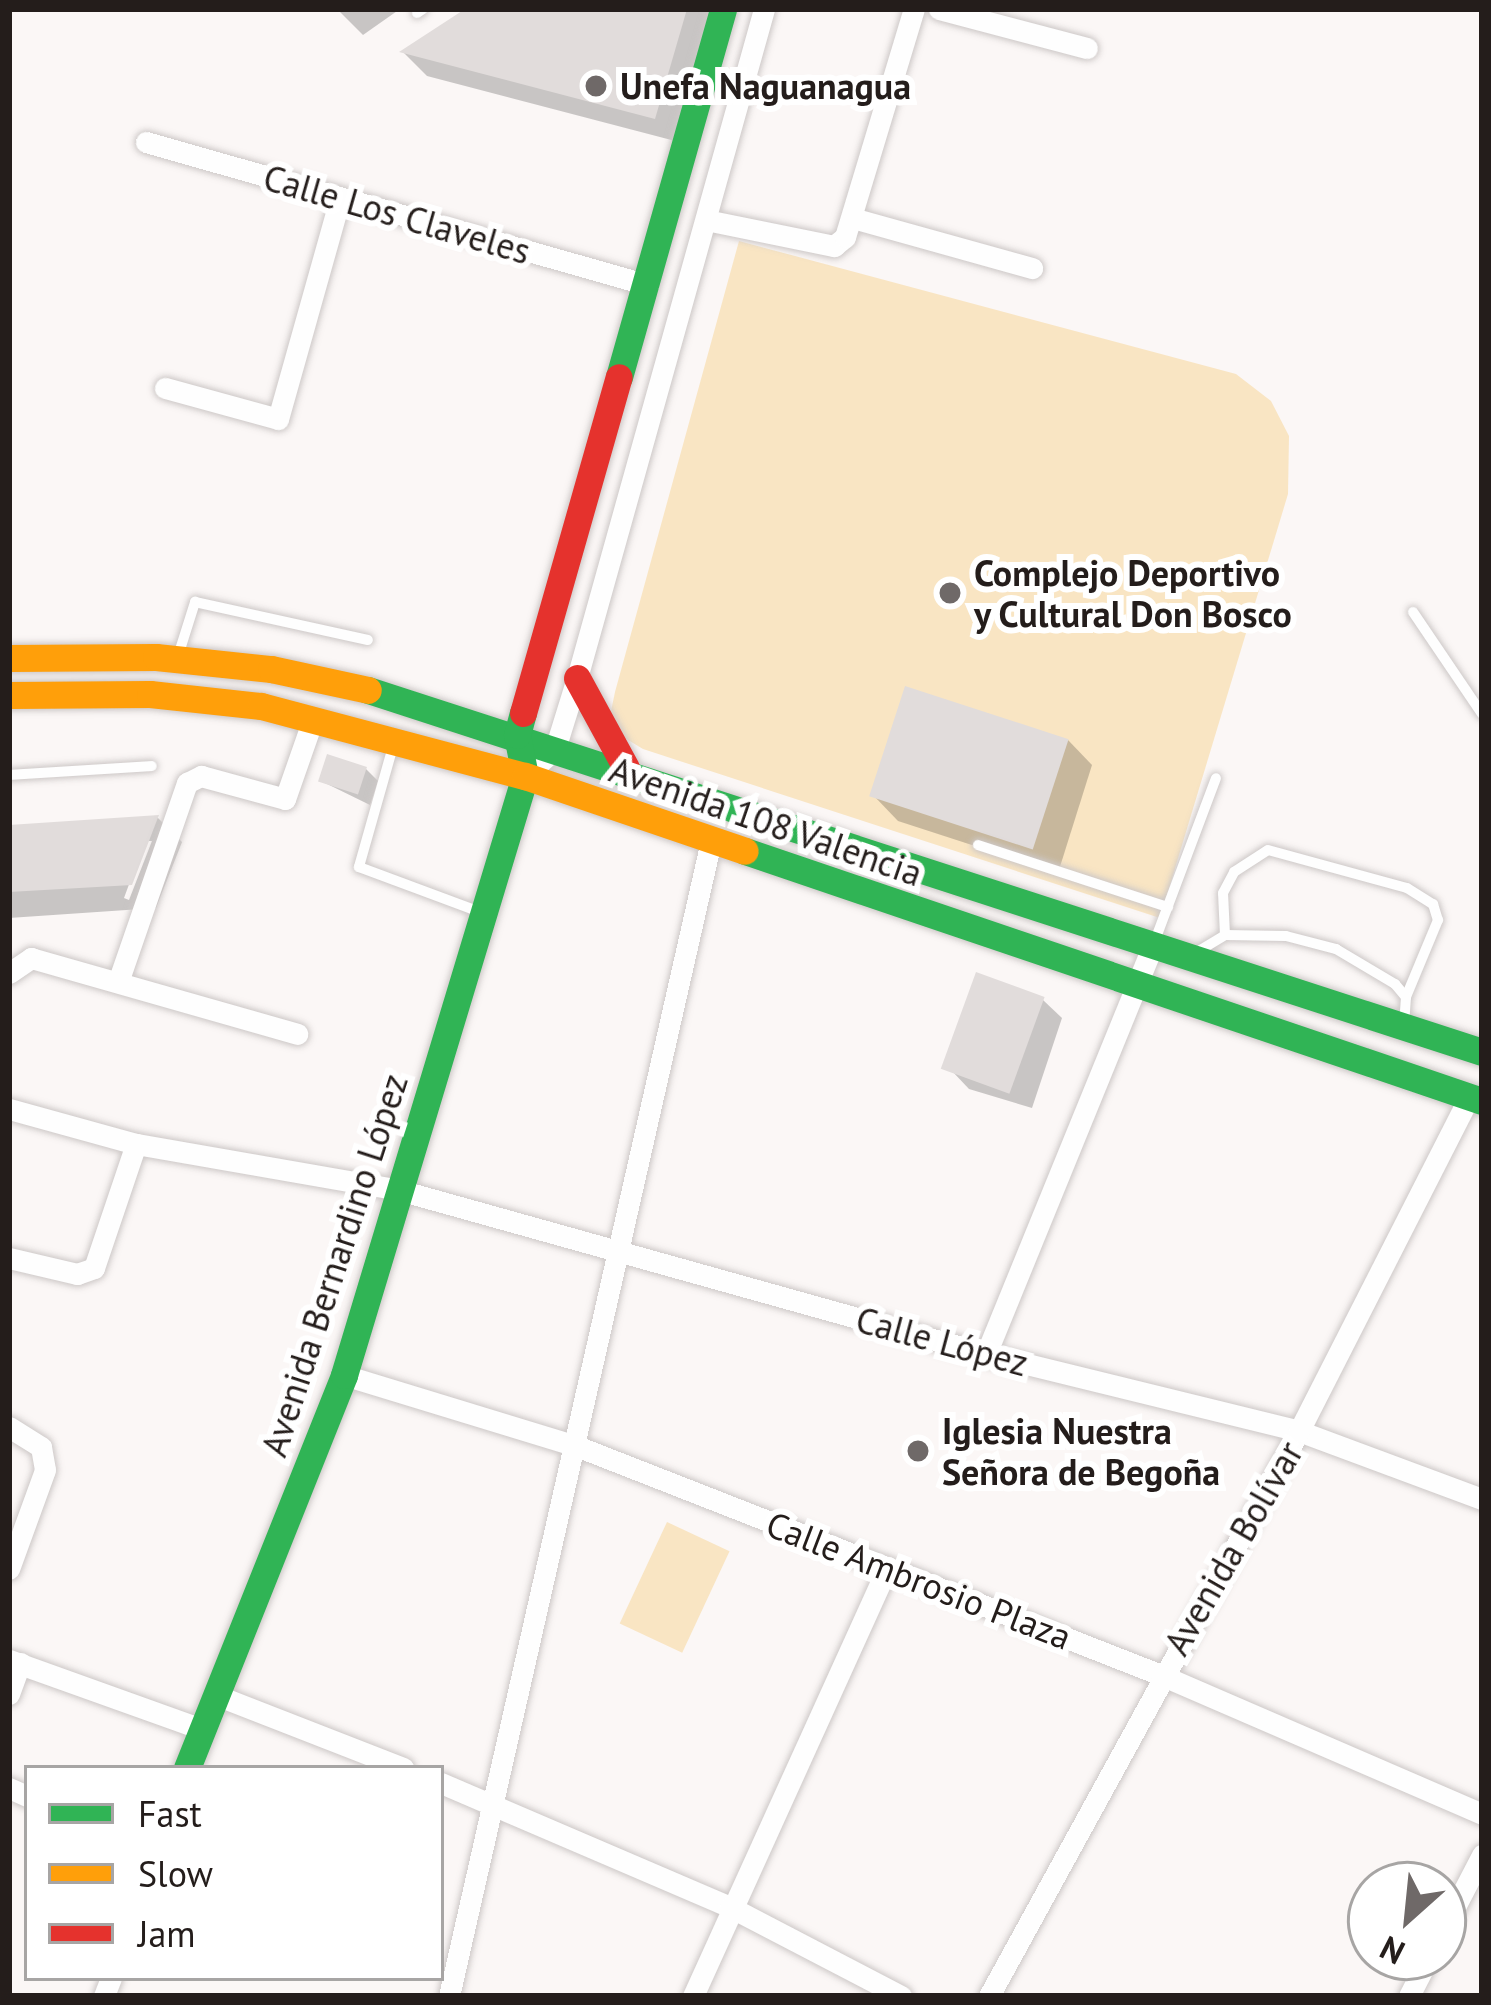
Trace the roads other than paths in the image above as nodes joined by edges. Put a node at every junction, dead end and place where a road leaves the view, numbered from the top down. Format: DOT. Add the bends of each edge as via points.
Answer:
graph roads {
  1 [pos="723,9"];
  2 [pos="764,9"];
  3 [pos="914,9"];
  4 [pos="939,9"];
  5 [pos="1087,48"];
  6 [pos="146,142"];
  7 [pos="340,198"];
  8 [pos="856,219"];
  9 [pos="706,220"];
  10 [pos="1032,268"];
  11 [pos="648,285"];
  12 [pos="164,388"];
  13 [pos="1413,612"];
  14 [pos="368,640"];
  15 [pos="9,658"];
  16 [pos="177,659"];
  17 [pos="578,678"];
  18 [pos="9,695"];
  19 [pos="1482,714"];
  20 [pos="313,719"];
  21 [pos="517,735"];
  22 [pos="396,740"];
  23 [pos="555,749"];
  24 [pos="152,766"];
  25 [pos="626,768"];
  26 [pos="9,775"];
  27 [pos="525,776"];
  28 [pos="1216,778"];
  29 [pos="710,841"];
  30 [pos="978,845"];
  31 [pos="1168,907"];
  32 [pos="483,913"];
  33 [pos="1225,935"];
  34 [pos="1154,944"];
  35 [pos="1191,956"];
  36 [pos="9,973"];
  37 [pos="118,982"];
  38 [pos="1138,987"];
  39 [pos="1406,997"];
  40 [pos="1404,1027"];
  41 [pos="296,1034"];
  42 [pos="1482,1052"];
  43 [pos="1476,1099"];
  44 [pos="9,1109"];
  45 [pos="136,1144"];
  46 [pos="399,1190"];
  47 [pos="618,1254"];
  48 [pos="9,1258"];
  49 [pos="986,1354"];
  50 [pos="344,1375"];
  51 [pos="9,1427"];
  52 [pos="1299,1431"];
  53 [pos="579,1447"];
  54 [pos="1482,1498"];
  55 [pos="888,1567"];
  56 [pos="9,1569"];
  57 [pos="14,1661"];
  58 [pos="1161,1675"];
  59 [pos="9,1694"];
  60 [pos="217,1695"];
  61 [pos="202,1729"];
  62 [pos="188,1765"];
  63 [pos="395,1765"];
  64 [pos="444,1784"];
  65 [pos="495,1804"];
  66 [pos="1482,1814"];
  67 [pos="1482,1855"];
  68 [pos="1467,1884"];
  69 [pos="730,1907"];
  70 [pos="449,1996"];
  71 [pos="693,1996"];
  72 [pos="901,1996"];
  73 [pos="989,1996"];
  1 -- 11 [label="street"];
  2 -- 9 [label="street"];
  3 -- 8 [label="street"];
  4 -- 5 [label="street"];
  6 -- 7 [label="street, Calle Los Claveles"];
  7 -- 11 [label="street, Calle Los Claveles"];
  7 -- 12 [label="street" via="278,419"];
  8 -- 9 [label="street" via="834,246"];
  8 -- 10 [label="street"];
  9 -- 17 [label="street"];
  11 -- 21 [label="street"];
  13 -- 19 [label="lane"];
  14 -- 16 [label="lane" via="194,602"];
  15 -- 16 [label="street, Avenida 108 Valencia"];
  16 -- 21 [label="street, Avenida 108 Valencia" via="406,698"];
  17 -- 23 [label="street"];
  17 -- 25 [label="street"];
  18 -- 20 [label="street, Avenida 108 Valencia" via="150,694"];
  20 -- 22 [label="street, Avenida 108 Valencia"];
  20 -- 37 [label="street" via="285,799 201,776 187,783"];
  21 -- 23 [label="street, Avenida 108 Valencia"];
  21 -- 27 [label="street"];
  22 -- 27 [label="street, Avenida 108 Valencia"];
  22 -- 32 [label="lane" via="359,867"];
  23 -- 25 [label="street, Avenida 108 Valencia"];
  23 -- 27 [label="street"];
  24 -- 26 [label="lane"];
  25 -- 34 [label="street, Avenida 108 Valencia"];
  27 -- 29 [label="street, Avenida 108 Valencia"];
  27 -- 32 [label="street, Avenida Bernardino López"];
  28 -- 31 [label="lane"];
  29 -- 38 [label="street, Avenida 108 Valencia"];
  29 -- 47 [label="street"];
  30 -- 31 [label="lane"];
  31 -- 34 [label="lane"];
  32 -- 46 [label="street, Avenida Bernardino López"];
  33 -- 35 [label="lane"];
  33 -- 39 [label="lane" via="1336,949"];
  33 -- 39 [label="lane" via="1223,893 1234,872 1268,850 1407,888 1433,904 1438,920"];
  34 -- 35 [label="street, Avenida 108 Valencia"];
  34 -- 38 [label="street"];
  35 -- 40 [label="street, Avenida 108 Valencia"];
  36 -- 37 [label="street" via="31,958"];
  37 -- 41 [label="street"];
  38 -- 43 [label="street, Avenida 108 Valencia"];
  38 -- 49 [label="street"];
  39 -- 40 [label="lane"];
  40 -- 42 [label="street, Avenida 108 Valencia"];
  43 -- 52 [label="street, Avenida Bolívar"];
  44 -- 45 [label="street, Calle López"];
  45 -- 46 [label="street, Calle López"];
  45 -- 48 [label="street" via="94,1268 77,1274"];
  46 -- 47 [label="street, Calle López"];
  46 -- 50 [label="street, Avenida Bernardino López"];
  47 -- 49 [label="street, Calle López"];
  47 -- 53 [label="street"];
  49 -- 52 [label="street, Calle López"];
  50 -- 53 [label="street, Calle Ambrosio Plaza"];
  50 -- 60 [label="street, Avenida Bernardino López"];
  51 -- 56 [label="street" via="41,1448 45,1470"];
  52 -- 54 [label="street, Calle López"];
  52 -- 58 [label="street, Avenida Bolívar"];
  53 -- 55 [label="street, Calle Ambrosio Plaza"];
  53 -- 65 [label="street"];
  55 -- 58 [label="street, Calle Ambrosio Plaza"];
  55 -- 69 [label="street"];
  57 -- 59 [label="street"];
  57 -- 61 [label="street"];
  58 -- 66 [label="street, Calle Ambrosio Plaza"];
  58 -- 73 [label="street, Avenida Bolívar"];
  60 -- 61 [label="street, Avenida Bernardino López"];
  60 -- 63 [label="street"];
  61 -- 62 [label="street, Avenida Bernardino López"];
  64 -- 65 [label="street"];
  65 -- 69 [label="street"];
  65 -- 70 [label="street"];
  67 -- 68 [label="street"];
  69 -- 71 [label="street"];
  69 -- 72 [label="street"];
}
